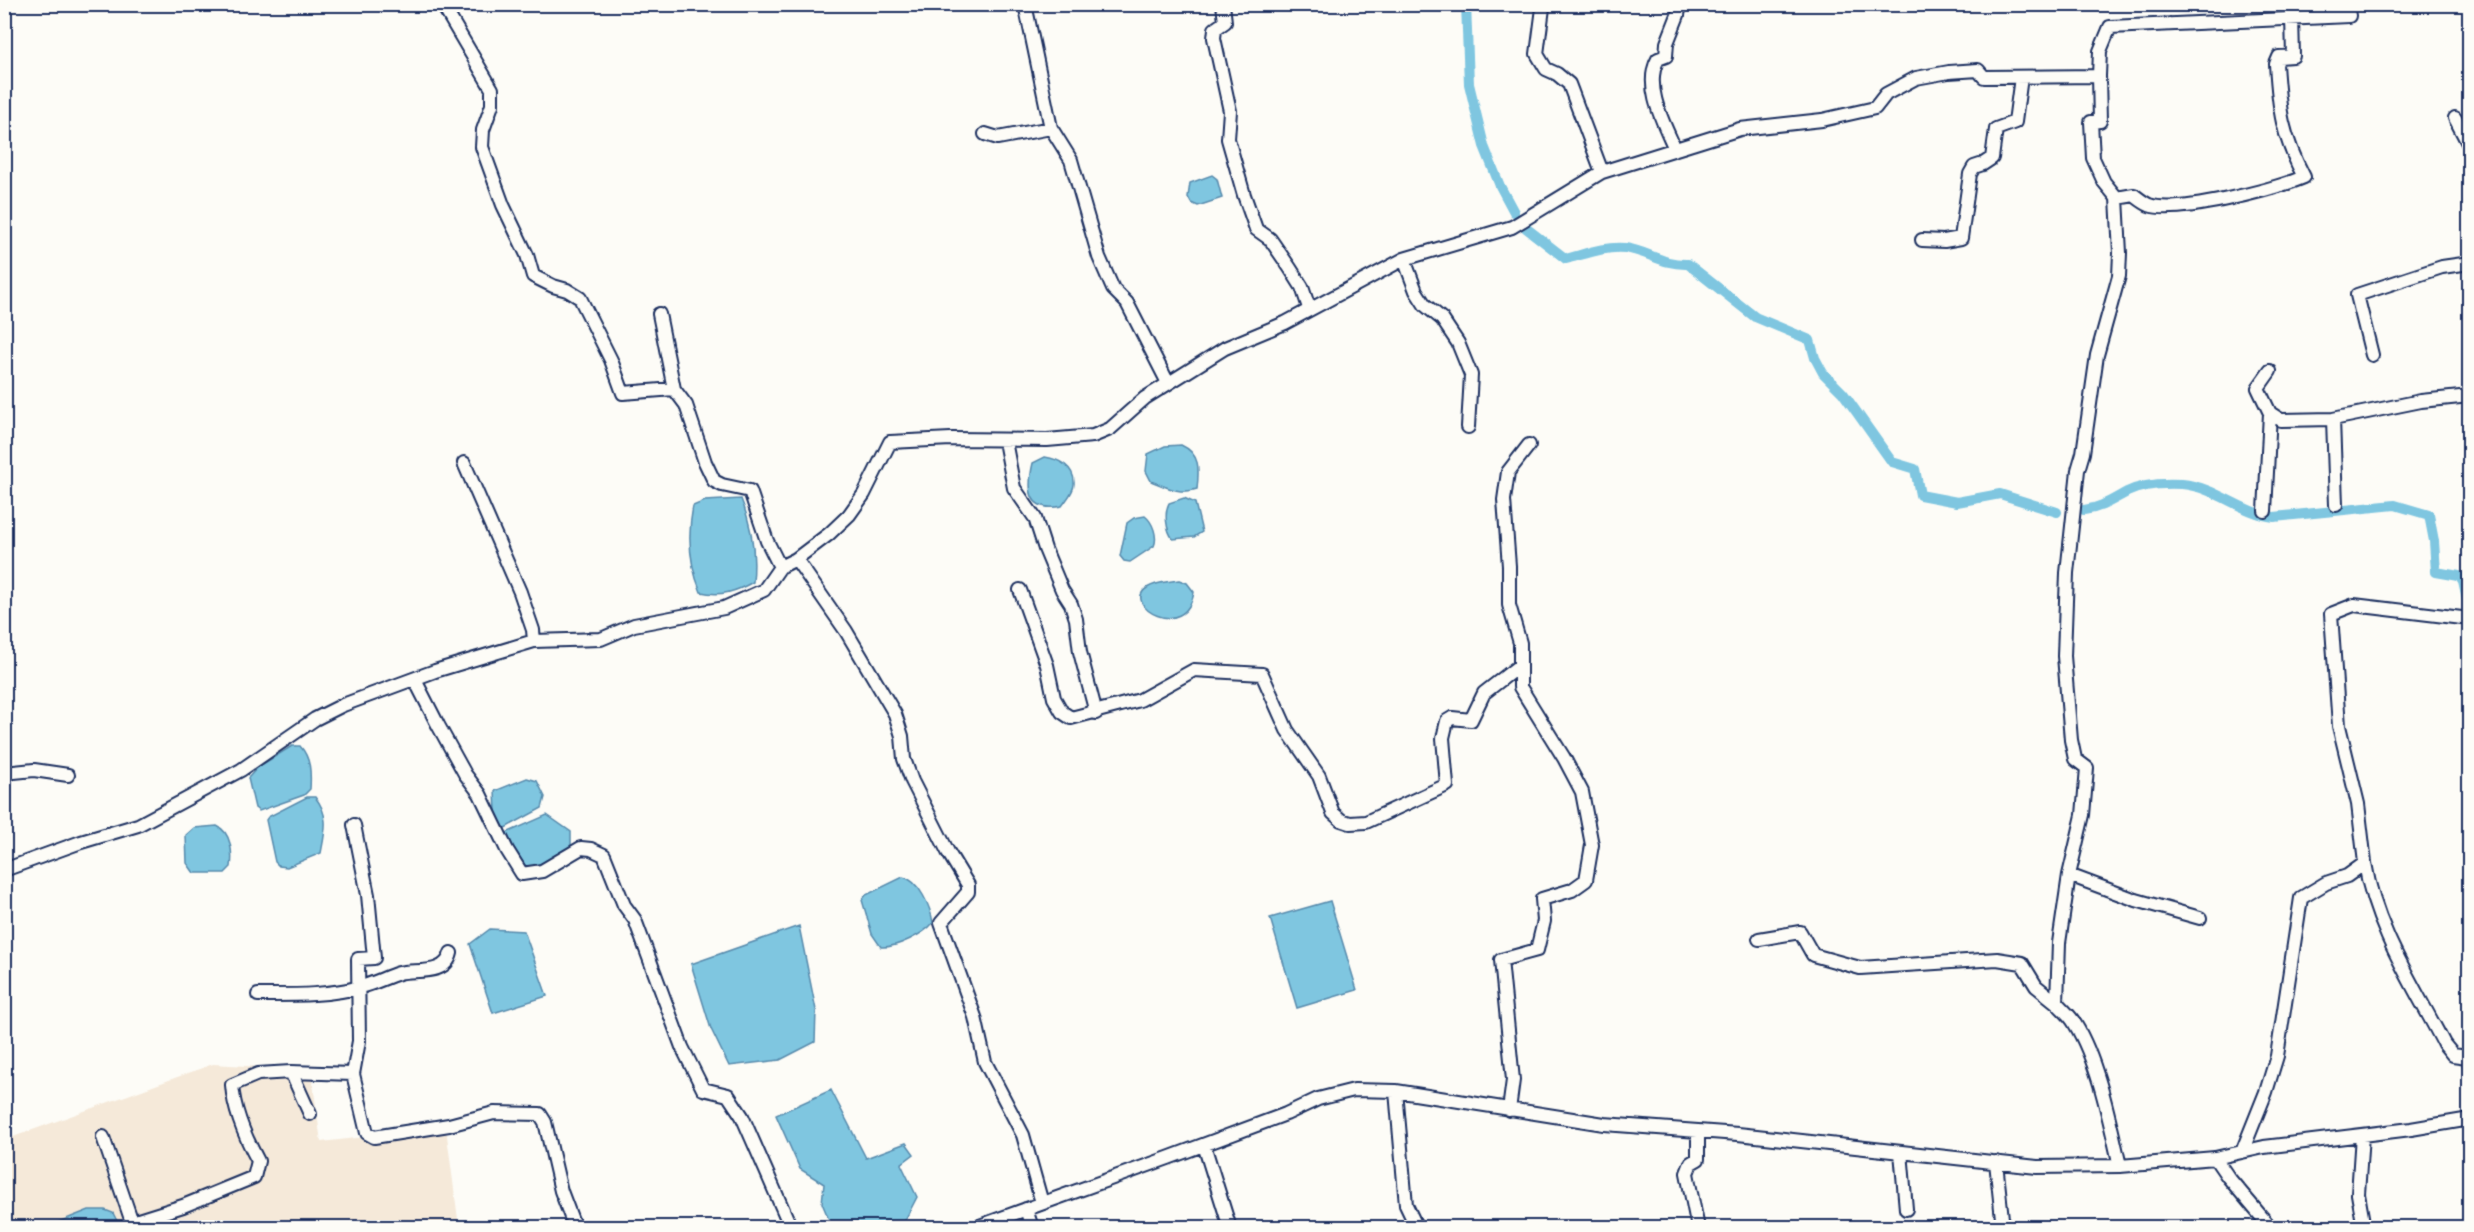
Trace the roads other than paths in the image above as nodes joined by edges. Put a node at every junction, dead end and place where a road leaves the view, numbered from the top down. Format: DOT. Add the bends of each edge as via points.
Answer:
graph roads {
  1 [pos="441,4"];
  2 [pos="1025,4"];
  3 [pos="1223,4"];
  4 [pos="1541,4"];
  5 [pos="1680,4"];
  6 [pos="2347,4"];
  7 [pos="2292,17"];
  8 [pos="2099,76"];
  9 [pos="2021,77"];
  10 [pos="2456,118"];
  11 [pos="1052,128"];
  12 [pos="985,135"];
  13 [pos="2469,147"];
  14 [pos="1675,149"];
  15 [pos="1602,172"];
  16 [pos="2117,198"];
  17 [pos="1922,240"];
  18 [pos="1404,259"];
  19 [pos="2469,263"];
  20 [pos="1309,308"];
  21 [pos="659,314"];
  22 [pos="2372,355"];
  23 [pos="2270,371"];
  24 [pos="1168,383"];
  25 [pos="674,389"];
  26 [pos="2469,396"];
  27 [pos="2270,413"];
  28 [pos="2332,419"];
  29 [pos="1468,427"];
  30 [pos="1005,441"];
  31 [pos="1529,445"];
  32 [pos="464,463"];
  33 [pos="2336,505"];
  34 [pos="2265,511"];
  35 [pos="796,559"];
  36 [pos="780,567"];
  37 [pos="1020,590"];
  38 [pos="2469,619"];
  39 [pos="534,641"];
  40 [pos="1520,665"];
  41 [pos="415,680"];
  42 [pos="1096,712"];
  43 [pos="4,773"];
  44 [pos="68,774"];
  45 [pos="354,825"];
  46 [pos="2365,863"];
  47 [pos="4,870"];
  48 [pos="2069,875"];
  49 [pos="2200,918"];
  50 [pos="1759,939"];
  51 [pos="451,953"];
  52 [pos="358,988"];
  53 [pos="258,995"];
  54 [pos="2057,1003"];
  55 [pos="2469,1064"];
  56 [pos="291,1072"];
  57 [pos="353,1074"];
  58 [pos="1396,1091"];
  59 [pos="1509,1110"];
  60 [pos="310,1114"];
  61 [pos="2469,1119"];
  62 [pos="1698,1131"];
  63 [pos="2362,1135"];
  64 [pos="103,1137"];
  65 [pos="1204,1145"];
  66 [pos="1901,1152"];
  67 [pos="2242,1152"];
  68 [pos="2215,1158"];
  69 [pos="1996,1162"];
  70 [pos="2120,1166"];
  71 [pos="1042,1203"];
  72 [pos="1026,1209"];
  73 [pos="1906,1209"];
  74 [pos="133,1225"];
  75 [pos="575,1227"];
  76 [pos="792,1227"];
  77 [pos="974,1227"];
  78 [pos="1032,1227"];
  79 [pos="1230,1227"];
  80 [pos="1417,1227"];
  81 [pos="1698,1227"];
  82 [pos="2003,1227"];
  83 [pos="2271,1227"];
  84 [pos="2364,1227"];
  1 -- 25 [label="street" via="492,89 482,147 532,276 580,298 612,360 623,393"];
  2 -- 11 [label="street"];
  3 -- 20 [label="street" via="1225,21 1215,28 1214,38 1230,111 1228,139 1256,229 1270,239 1290,268 1302,286"];
  4 -- 15 [label="street" via="1537,54 1546,69 1569,84"];
  5 -- 14 [label="street" via="1666,56 1654,66 1654,93"];
  6 -- 7 [label="street" via="2349,16"];
  7 -- 8 [label="street" via="2110,27 2100,51"];
  7 -- 16 [label="street" via="2293,56 2279,57 2276,64 2279,103 2292,153 2304,177 2250,194 2175,208 2149,205 2134,195"];
  8 -- 9 [label="street"];
  8 -- 16 [label="street" via="2100,121 2091,122 2093,158"];
  9 -- 14 [label="street" via="1983,77 1978,70 1916,78 1886,94 1875,108 1822,120 1740,129"];
  9 -- 17 [label="street" via="2015,122 1996,129 1992,158 1974,167 1970,174 1961,238"];
  10 -- 13 [label="street"];
  11 -- 12 [label="street" via="999,138"];
  11 -- 24 [label="street" via="1071,159 1099,257 1113,289 1127,303"];
  14 -- 15 [label="street"];
  15 -- 18 [label="street" via="1512,226"];
  16 -- 48 [label="street" via="2119,276 2097,355 2078,470 2067,573 2064,656 2071,740 2075,759 2087,768 2081,826"];
  18 -- 20 [label="street"];
  18 -- 29 [label="street" via="1416,291 1458,343 1471,375"];
  19 -- 22 [label="street" via="2442,267 2357,295"];
  20 -- 24 [label="street" via="1285,323 1225,348"];
  21 -- 25 [label="street"];
  23 -- 27 [label="street" via="2258,388"];
  24 -- 30 [label="street" via="1110,429 1093,436"];
  25 -- 36 [label="street" via="686,405 714,481 750,491"];
  26 -- 28 [label="street" via="2421,401"];
  27 -- 28 [label="street" via="2281,420"];
  27 -- 34 [label="street"];
  28 -- 33 [label="street"];
  30 -- 35 [label="street" via="890,442 849,515"];
  30 -- 42 [label="street" via="1014,488 1035,518 1074,611"];
  31 -- 40 [label="street" via="1508,472 1504,500 1509,605 1520,643"];
  32 -- 39 [label="street" via="520,592"];
  35 -- 36 [label="street"];
  35 -- 71 [label="street" via="846,631 895,714 912,781 969,885 968,892 941,923 975,1017 985,1062 1023,1135"];
  36 -- 39 [label="street" via="764,590 724,608 634,625 601,639"];
  37 -- 42 [label="street" via="1044,656 1054,698 1062,712 1071,718"];
  38 -- 46 [label="street" via="2354,605 2331,614 2339,726 2358,804"];
  39 -- 41 [label="street"];
  40 -- 42 [label="street" via="1484,693 1471,720 1447,721 1443,738 1447,785 1366,822 1350,823 1333,813 1319,776 1287,730 1262,674 1194,670 1149,696"];
  40 -- 59 [label="street" via="1520,687 1582,792 1592,846 1586,880 1572,890 1542,899 1544,921 1537,950 1501,960 1513,1080"];
  41 -- 47 [label="street" via="315,719 241,770 138,825"];
  41 -- 76 [label="street" via="522,874 542,870 581,848 604,855 624,905 635,920 682,1047 703,1089 728,1095 742,1116"];
  43 -- 44 [label="street" via="34,770"];
  45 -- 52 [label="street" via="368,895 374,958 358,959"];
  46 -- 55 [label="street" via="2369,891 2391,944 2444,1044 2453,1055 2467,1057"];
  46 -- 67 [label="street" via="2301,898 2277,1056"];
  48 -- 49 [label="street"];
  48 -- 54 [label="street"];
  50 -- 54 [label="street" via="1800,932 1813,955 1860,968 1997,958 2022,963 2036,986"];
  51 -- 52 [label="street" via="441,967 400,973"];
  52 -- 53 [label="street"];
  52 -- 57 [label="street" via="359,1041"];
  54 -- 70 [label="street" via="2075,1024 2085,1045 2103,1093"];
  56 -- 57 [label="street"];
  56 -- 60 [label="street"];
  56 -- 74 [label="street" via="258,1074 232,1084 244,1136 258,1161 254,1177"];
  57 -- 75 [label="street" via="367,1132 374,1137 494,1113 540,1114"];
  58 -- 59 [label="street"];
  58 -- 65 [label="street" via="1354,1090 1318,1099"];
  58 -- 80 [label="street" via="1406,1205"];
  59 -- 62 [label="street" via="1604,1124"];
  61 -- 63 [label="street"];
  62 -- 66 [label="street"];
  62 -- 81 [label="street" via="1698,1159 1691,1162 1687,1173"];
  63 -- 67 [label="street"];
  63 -- 84 [label="street" via="2358,1194"];
  64 -- 74 [label="street"];
  65 -- 71 [label="street"];
  65 -- 79 [label="street"];
  66 -- 69 [label="street"];
  66 -- 73 [label="street"];
  67 -- 68 [label="street"];
  68 -- 70 [label="street"];
  68 -- 83 [label="street"];
  69 -- 70 [label="street" via="2037,1167"];
  69 -- 82 [label="street"];
  71 -- 72 [label="street"];
  72 -- 77 [label="street"];
  72 -- 78 [label="street"];
}
